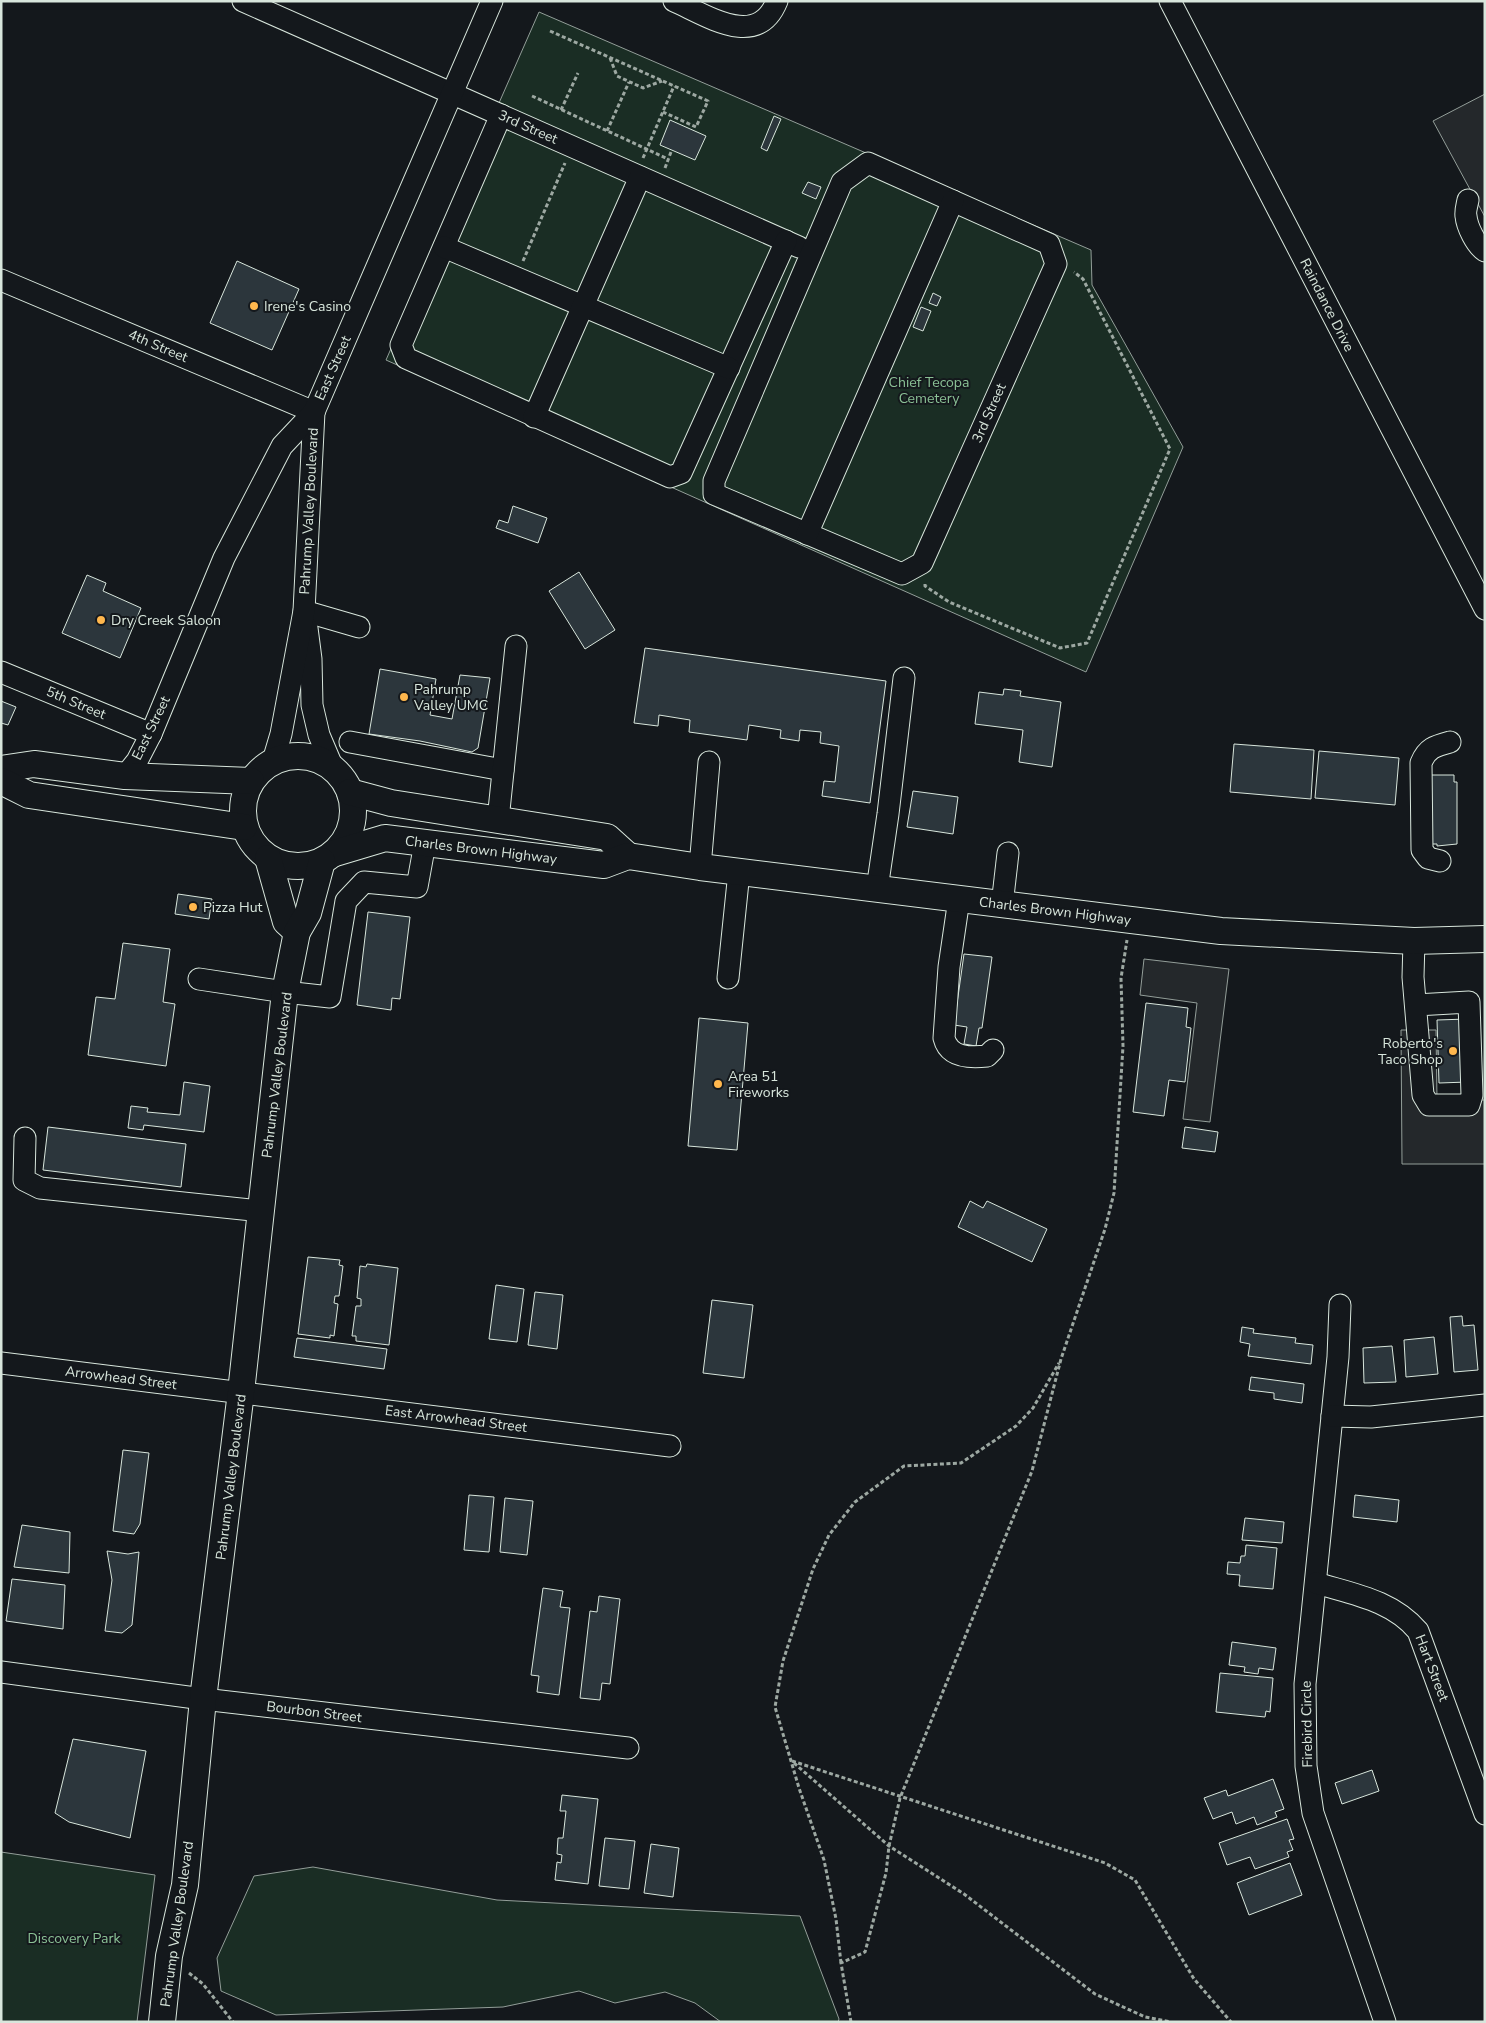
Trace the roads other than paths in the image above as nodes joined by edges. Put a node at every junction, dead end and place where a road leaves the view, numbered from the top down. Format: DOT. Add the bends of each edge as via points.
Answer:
graph roads {
  1 [pos="492,1"];
  2 [pos="674,1"];
  3 [pos="777,1"];
  4 [pos="1170,1"];
  5 [pos="252,3"];
  6 [pos="452,94"];
  7 [pos="501,116"];
  8 [pos="638,176"];
  9 [pos="1468,200"];
  10 [pos="953,201"];
  11 [pos="786,241"];
  12 [pos="444,247"];
  13 [pos="1485,251"];
  14 [pos="812,253"];
  15 [pos="1,280"];
  16 [pos="583,306"];
  17 [pos="728,368"];
  18 [pos="314,412"];
  19 [pos="534,417"];
  20 [pos="807,534"];
  21 [pos="1485,609"];
  22 [pos="304,611"];
  23 [pos="359,627"];
  24 [pos="516,646"];
  25 [pos="1,672"];
  26 [pos="904,678"];
  27 [pos="151,734"];
  28 [pos="350,742"];
  29 [pos="1450,742"];
  30 [pos="273,761"];
  31 [pos="709,762"];
  32 [pos="334,768"];
  33 [pos="1,769"];
  34 [pos="503,770"];
  35 [pos="125,776"];
  36 [pos="1,781"];
  37 [pos="251,781"];
  38 [pos="350,792"];
  39 [pos="498,820"];
  40 [pos="244,827"];
  41 [pos="426,843"];
  42 [pos="1008,853"];
  43 [pos="628,856"];
  44 [pos="328,857"];
  45 [pos="268,858"];
  46 [pos="1440,861"];
  47 [pos="700,867"];
  48 [pos="739,872"];
  49 [pos="877,889"];
  50 [pos="959,899"];
  51 [pos="1002,905"];
  52 [pos="297,932"];
  53 [pos="1485,940"];
  54 [pos="1414,941"];
  55 [pos="199,978"];
  56 [pos="728,978"];
  57 [pos="285,992"];
  58 [pos="1416,1005"];
  59 [pos="993,1050"];
  60 [pos="25,1138"];
  61 [pos="261,1211"];
  62 [pos="1340,1305"];
  63 [pos="1,1363"];
  64 [pos="242,1392"];
  65 [pos="1485,1405"];
  66 [pos="1332,1416"];
  67 [pos="670,1446"];
  68 [pos="1316,1583"];
  69 [pos="1,1672"];
  70 [pos="203,1699"];
  71 [pos="628,1748"];
  72 [pos="1485,1814"];
  73 [pos="162,2022"];
  74 [pos="1385,2022"];
  1 -- 6 [label="street, East Street"];
  2 -- 3 [label="street" via="732,26 748,28 762,23 773,12"];
  4 -- 21 [label="street, Raindance Drive"];
  5 -- 6 [label="street, 3rd Street"];
  6 -- 7 [label="street, 3rd Street"];
  6 -- 18 [label="street, East Street"];
  7 -- 8 [label="street, 3rd Street"];
  7 -- 12 [label="street"];
  8 -- 11 [label="street, 3rd Street"];
  8 -- 16 [label="street"];
  9 -- 13 [label="street" via="1465,215"];
  10 -- 14 [label="street" via="868,163 842,182"];
  10 -- 20 [label="street"];
  10 -- 20 [label="street, 3rd Street" via="1049,244 1056,264 922,563 902,574"];
  11 -- 14 [label="street, 3rd Street"];
  11 -- 17 [label="street"];
  12 -- 16 [label="street"];
  12 -- 19 [label="street" via="401,345 406,358"];
  14 -- 20 [label="street" via="714,481 714,494"];
  15 -- 18 [label="street, 4th Street"];
  16 -- 17 [label="street"];
  16 -- 19 [label="street"];
  17 -- 19 [label="street" via="681,473 670,477"];
  18 -- 22 [label="street, Pahrump Valley Boulevard"];
  18 -- 27 [label="street, East Street" via="282,446 224,558"];
  22 -- 23 [label="street"];
  22 -- 30 [label="street, Pahrump Valley Boulevard"];
  22 -- 32 [label="street, Pahrump Valley Boulevard" via="311,659 312,705 319,735"];
  24 -- 34 [label="street"];
  25 -- 27 [label="street, 5th Street"];
  26 -- 49 [label="street"];
  27 -- 35 [label="street, East Street"];
  28 -- 34 [label="street"];
  29 -- 46 [label="street" via="1434,746 1421,763 1422,850 1428,858"];
  30 -- 32 [label="main road" via="288,756 304,756"];
  30 -- 37 [label="main road"];
  31 -- 47 [label="street"];
  32 -- 38 [label="main road"];
  33 -- 35 [label="main road" via="34,764"];
  34 -- 39 [label="street"];
  35 -- 37 [label="main road"];
  36 -- 40 [label="main road" via="29,796"];
  37 -- 40 [label="main road" via="244,795"];
  38 -- 39 [label="main road" via="391,803"];
  38 -- 44 [label="main road" via="354,808 352,824 346,840"];
  39 -- 43 [label="main road" via="607,838"];
  40 -- 45 [label="main road" via="258,850"];
  41 -- 43 [label="main road, Charles Brown Highway" via="604,865"];
  41 -- 44 [label="main road, Charles Brown Highway" via="386,838"];
  41 -- 57 [label="street" via="417,887 364,882 346,901 330,997"];
  42 -- 51 [label="street"];
  43 -- 47 [label="main road, Charles Brown Highway"];
  44 -- 45 [label="main road" via="304,866 285,865"];
  44 -- 52 [label="main road, Pahrump Valley Boulevard" via="308,913"];
  45 -- 52 [label="main road" via="286,922"];
  47 -- 48 [label="main road, Charles Brown Highway"];
  48 -- 49 [label="main road, Charles Brown Highway"];
  48 -- 56 [label="street"];
  49 -- 50 [label="main road, Charles Brown Highway"];
  50 -- 51 [label="main road, Charles Brown Highway"];
  50 -- 59 [label="street" via="949,967 945,1044 951,1051 968,1057 987,1056"];
  51 -- 54 [label="main road, Charles Brown Highway" via="1221,931"];
  52 -- 57 [label="main road, Pahrump Valley Boulevard"];
  53 -- 54 [label="main road, Charles Brown Highway"];
  54 -- 58 [label="street"];
  55 -- 57 [label="street"];
  57 -- 61 [label="main road, Pahrump Valley Boulevard"];
  58 -- 58 [label="street" via="1422,1095 1429,1105 1470,1105 1469,1002"];
  60 -- 61 [label="street" via="24,1180 40,1188"];
  61 -- 64 [label="main road, Pahrump Valley Boulevard"];
  62 -- 66 [label="street, Firebird Circle"];
  63 -- 64 [label="street, Arrowhead Street"];
  64 -- 67 [label="street, East Arrowhead Street"];
  64 -- 70 [label="main road, Pahrump Valley Boulevard"];
  65 -- 66 [label="street" via="1371,1417"];
  66 -- 68 [label="street, Firebird Circle"];
  68 -- 72 [label="street, Hart Street" via="1379,1602 1407,1618 1418,1631"];
  68 -- 74 [label="street, Firebird Circle" via="1305,1684 1306,1766 1313,1813"];
  69 -- 70 [label="street, Bourbon Street"];
  70 -- 71 [label="street, Bourbon Street"];
  70 -- 73 [label="main road, Pahrump Valley Boulevard" via="185,1884 169,1956"];
}
